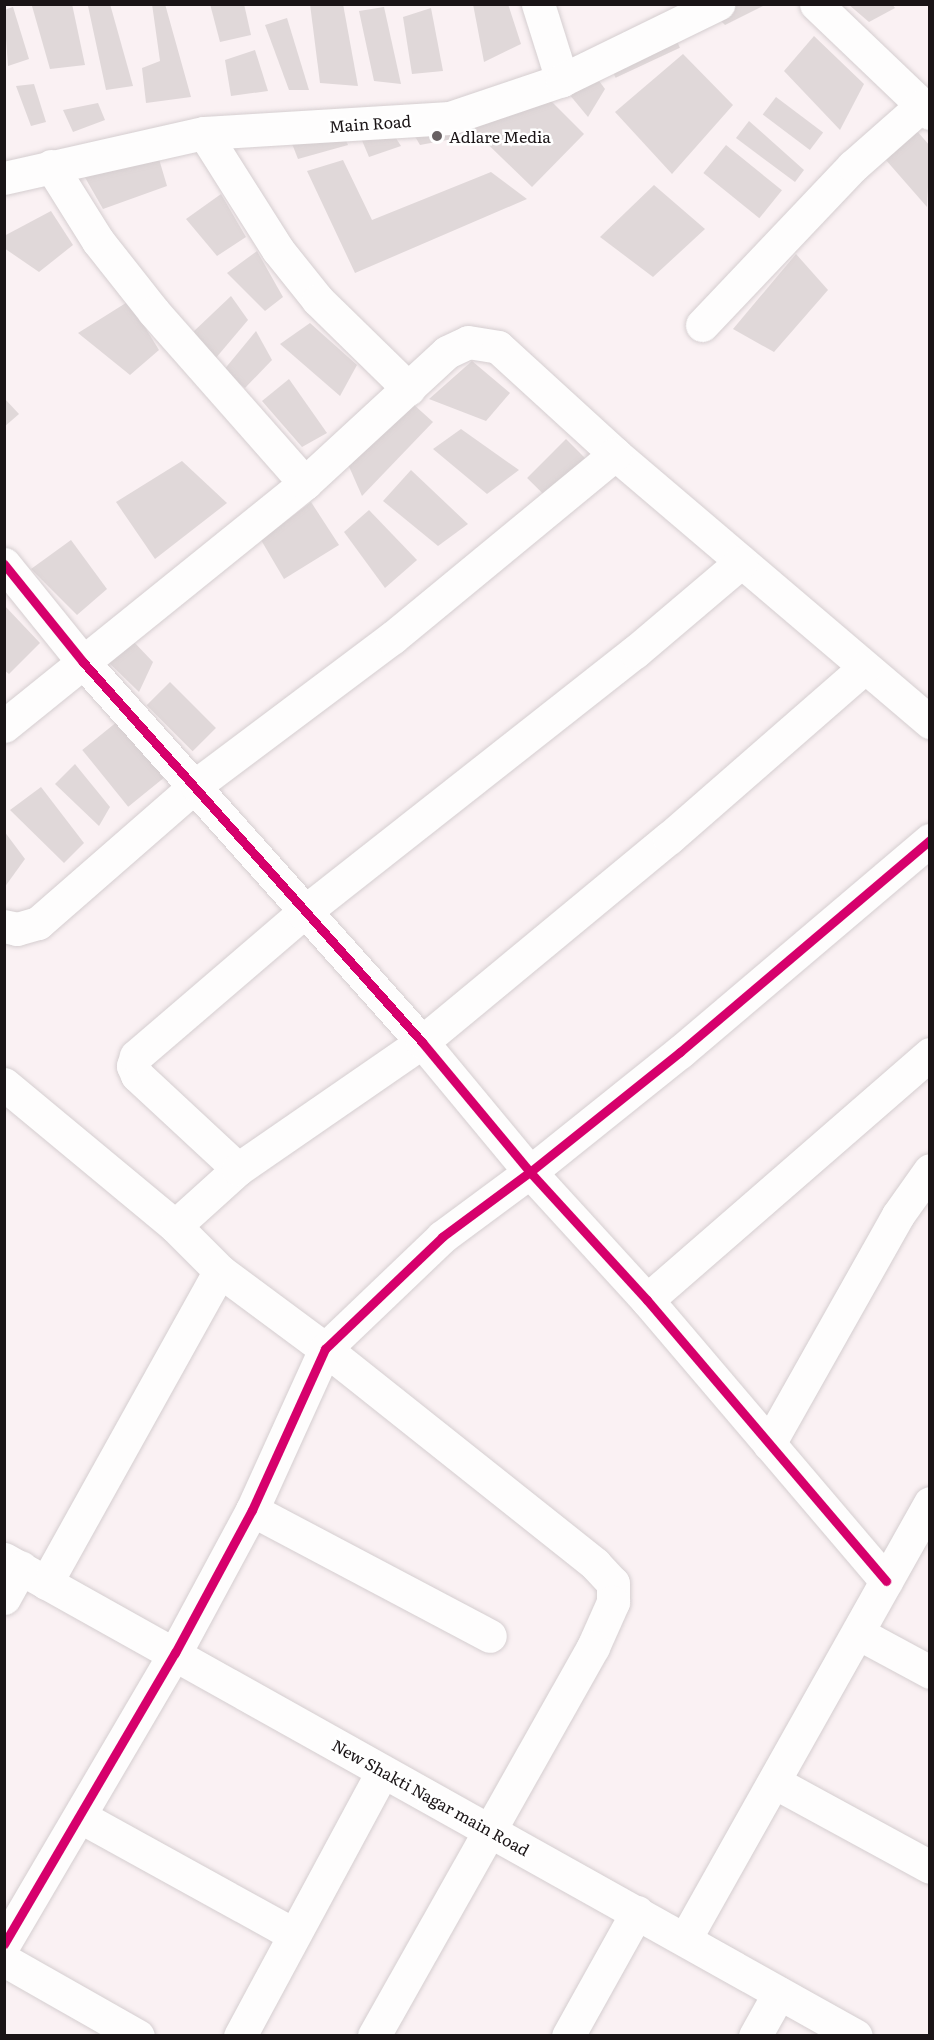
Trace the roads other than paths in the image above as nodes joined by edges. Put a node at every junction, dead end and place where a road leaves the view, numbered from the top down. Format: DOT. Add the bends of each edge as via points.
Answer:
graph roads {
  1 [pos="538,4"];
  2 [pos="718,4"];
  3 [pos="816,4"];
  4 [pos="562,80"];
  5 [pos="925,110"];
  6 [pos="204,133"];
  7 [pos="51,166"];
  8 [pos="4,178"];
  9 [pos="702,325"];
  10 [pos="409,389"];
  11 [pos="615,454"];
  12 [pos="305,483"];
  13 [pos="741,562"];
  14 [pos="4,564"];
  15 [pos="83,662"];
  16 [pos="864,668"];
  17 [pos="930,722"];
  18 [pos="4,726"];
  19 [pos="196,785"];
  20 [pos="930,840"];
  21 [pos="303,913"];
  22 [pos="4,926"];
  23 [pos="422,1042"];
  24 [pos="930,1054"];
  25 [pos="4,1084"];
  26 [pos="238,1169"];
  27 [pos="930,1170"];
  28 [pos="530,1172"];
  29 [pos="175,1226"];
  30 [pos="220,1271"];
  31 [pos="647,1300"];
  32 [pos="325,1349"];
  33 [pos="769,1444"];
  34 [pos="930,1503"];
  35 [pos="252,1510"];
  36 [pos="24,1570"];
  37 [pos="886,1581"];
  38 [pos="4,1598"];
  39 [pos="858,1633"];
  40 [pos="490,1636"];
  41 [pos="175,1653"];
  42 [pos="930,1672"];
  43 [pos="382,1772"];
  44 [pos="776,1783"];
  45 [pos="81,1817"];
  46 [pos="490,1828"];
  47 [pos="930,1868"];
  48 [pos="637,1912"];
  49 [pos="293,1934"];
  50 [pos="685,1939"];
  51 [pos="4,1944"];
  52 [pos="4,1960"];
  53 [pos="779,1993"];
  54 [pos="138,2036"];
  55 [pos="240,2036"];
  56 [pos="374,2036"];
  57 [pos="568,2036"];
  58 [pos="755,2036"];
  59 [pos="856,2036"];
  1 -- 4 [label="street"];
  2 -- 4 [label="street, Main Road"];
  3 -- 5 [label="street"];
  4 -- 6 [label="street, Main Road" via="450,118"];
  5 -- 9 [label="street" via="853,166"];
  6 -- 7 [label="street, Main Road"];
  6 -- 10 [label="street" via="278,250 318,300"];
  7 -- 8 [label="street, Main Road"];
  7 -- 12 [label="street" via="98,241 154,312"];
  10 -- 11 [label="street" via="447,352 468,342 485,342 498,347"];
  10 -- 12 [label="street"];
  11 -- 13 [label="street"];
  11 -- 19 [label="street" via="392,638"];
  12 -- 15 [label="street"];
  13 -- 16 [label="street"];
  13 -- 21 [label="street" via="635,652"];
  14 -- 15 [label="street"];
  15 -- 18 [label="street"];
  15 -- 19 [label="street"];
  16 -- 17 [label="street"];
  16 -- 23 [label="street" via="669,838"];
  19 -- 21 [label="street"];
  19 -- 22 [label="street" via="38,923 17,929"];
  20 -- 28 [label="street" via="681,1052"];
  21 -- 23 [label="street"];
  21 -- 26 [label="street" via="145,1047 132,1066 145,1084"];
  23 -- 26 [label="street"];
  23 -- 28 [label="street"];
  24 -- 31 [label="street"];
  25 -- 29 [label="street"];
  26 -- 29 [label="street"];
  27 -- 33 [label="street" via="898,1215"];
  28 -- 31 [label="street"];
  28 -- 32 [label="street" via="442,1237"];
  29 -- 30 [label="street"];
  30 -- 32 [label="street"];
  30 -- 36 [label="street"];
  31 -- 33 [label="street"];
  32 -- 35 [label="street"];
  32 -- 46 [label="street" via="595,1564 613,1583 608,1620"];
  33 -- 37 [label="street"];
  34 -- 37 [label="street"];
  35 -- 40 [label="street"];
  35 -- 41 [label="street"];
  36 -- 38 [label="street"];
  36 -- 41 [label="street, New Shakti Nagar main Road"];
  37 -- 39 [label="street"];
  39 -- 42 [label="street"];
  39 -- 44 [label="street"];
  41 -- 43 [label="street, New Shakti Nagar main Road"];
  41 -- 45 [label="street"];
  43 -- 46 [label="street, New Shakti Nagar main Road"];
  43 -- 49 [label="street"];
  44 -- 47 [label="street"];
  44 -- 50 [label="street"];
  45 -- 49 [label="street"];
  45 -- 51 [label="street"];
  46 -- 48 [label="street, New Shakti Nagar main Road"];
  46 -- 56 [label="street"];
  48 -- 50 [label="street, New Shakti Nagar main Road"];
  48 -- 57 [label="street"];
  49 -- 55 [label="street"];
  50 -- 53 [label="street, New Shakti Nagar main Road"];
  52 -- 54 [label="street"];
  53 -- 58 [label="street"];
  53 -- 59 [label="street, New Shakti Nagar main Road"];
}
